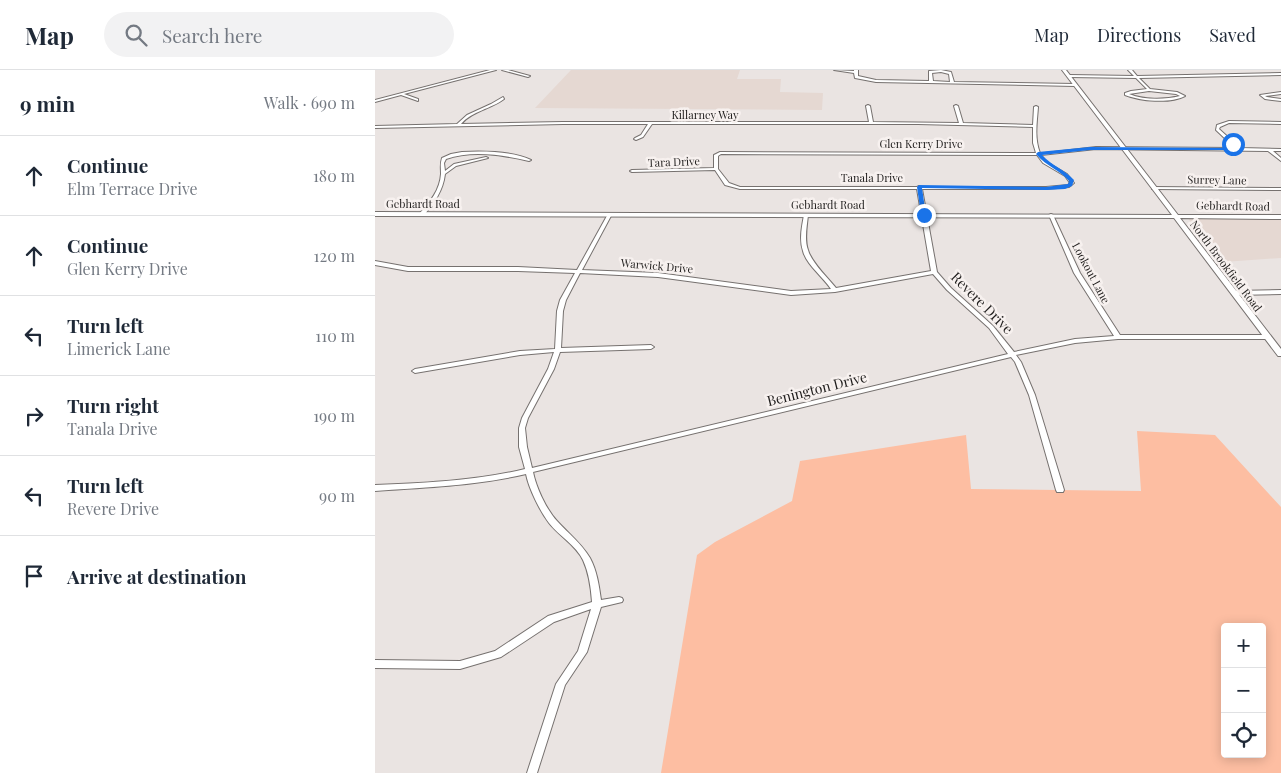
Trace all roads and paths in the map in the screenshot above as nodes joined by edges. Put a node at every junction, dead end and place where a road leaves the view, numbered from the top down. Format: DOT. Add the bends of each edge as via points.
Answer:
graph roads {
  1 [pos="494,70"];
  2 [pos="504,70"];
  3 [pos="836,70"];
  4 [pos="1064,70"];
  5 [pos="1130,70"];
  6 [pos="1251,70"];
  7 [pos="855,71"];
  8 [pos="1255,74"];
  9 [pos="1281,74"];
  10 [pos="528,76"];
  11 [pos="1069,76"];
  12 [pos="1136,77"];
  13 [pos="931,82"];
  14 [pos="952,82"];
  15 [pos="1075,85"];
  16 [pos="1149,90"];
  17 [pos="1281,93"];
  18 [pos="399,94"];
  19 [pos="503,98"];
  20 [pos="417,100"];
  21 [pos="1281,100"];
  22 [pos="375,101"];
  23 [pos="868,106"];
  24 [pos="956,106"];
  25 [pos="1036,108"];
  26 [pos="1281,122"];
  27 [pos="459,124"];
  28 [pos="651,124"];
  29 [pos="871,124"];
  30 [pos="961,124"];
  31 [pos="1034,126"];
  32 [pos="375,127"];
  33 [pos="636,139"];
  34 [pos="1124,149"];
  35 [pos="1239,150"];
  36 [pos="1269,150"];
  37 [pos="1281,150"];
  38 [pos="1038,154"];
  39 [pos="1281,160"];
  40 [pos="716,169"];
  41 [pos="632,171"];
  42 [pos="443,174"];
  43 [pos="919,187"];
  44 [pos="1154,188"];
  45 [pos="1281,189"];
  46 [pos="375,214"];
  47 [pos="423,214"];
  48 [pos="610,214"];
  49 [pos="806,215"];
  50 [pos="924,215"];
  51 [pos="1051,215"];
  52 [pos="1175,216"];
  53 [pos="1281,217"];
  54 [pos="375,263"];
  55 [pos="578,271"];
  56 [pos="934,272"];
  57 [pos="835,290"];
  58 [pos="1234,292"];
  59 [pos="1281,292"];
  60 [pos="1118,337"];
  61 [pos="1268,337"];
  62 [pos="651,347"];
  63 [pos="558,350"];
  64 [pos="1013,354"];
  65 [pos="1281,354"];
  66 [pos="415,371"];
  67 [pos="528,471"];
  68 [pos="375,488"];
  69 [pos="1060,490"];
  70 [pos="619,600"];
  71 [pos="597,604"];
  72 [pos="375,664"];
  73 [pos="532,773"];
  1 -- 18 [label="street"];
  2 -- 10 [label="street"];
  3 -- 7 [label="street"];
  4 -- 11 [label="street, North Brookfield Road"];
  5 -- 12 [label="street"];
  6 -- 8 [label="street"];
  7 -- 13 [label="street" via="861,80"];
  8 -- 9 [label="street"];
  8 -- 12 [label="street"];
  11 -- 12 [label="street"];
  11 -- 15 [label="street, North Brookfield Road"];
  12 -- 16 [label="street"];
  13 -- 14 [label="street"];
  13 -- 14 [label="street" via="930,72 941,71 950,73"];
  14 -- 15 [label="street"];
  15 -- 34 [label="street, North Brookfield Road"];
  16 -- 16 [label="street" via="1126,94 1140,98 1183,96"];
  17 -- 21 [label="street" via="1261,95"];
  18 -- 20 [label="street"];
  18 -- 22 [label="street"];
  19 -- 27 [label="street" via="469,115"];
  23 -- 29 [label="street"];
  24 -- 30 [label="street"];
  25 -- 31 [label="street"];
  26 -- 35 [label="street" via="1234,122 1218,126 1217,129"];
  27 -- 28 [label="street, Killarney Way"];
  27 -- 32 [label="street, Killarney Way"];
  28 -- 29 [label="street, Killarney Way"];
  28 -- 33 [label="street"];
  29 -- 30 [label="street, Killarney Way"];
  30 -- 31 [label="street, Killarney Way"];
  31 -- 38 [label="street"];
  34 -- 35 [label="street, Glen Kerry Drive"];
  34 -- 38 [label="street, Glen Kerry Drive" via="1090,148"];
  34 -- 44 [label="street, North Brookfield Road"];
  35 -- 36 [label="street, Glen Kerry Drive"];
  36 -- 37 [label="street, Glen Kerry Drive"];
  36 -- 39 [label="street"];
  38 -- 40 [label="street, Glen Kerry Drive" via="717,154"];
  38 -- 43 [label="street, Tanala Drive" via="1047,164 1068,176 1071,183 1056,188"];
  40 -- 41 [label="street, Tara Drive"];
  40 -- 43 [label="street, Tanala Drive" via="730,186 747,188"];
  42 -- 42 [label="street" via="449,168 470,160 529,160 453,155 443,160"];
  42 -- 47 [label="street" via="437,194"];
  43 -- 50 [label="street, Revere Drive"];
  44 -- 45 [label="street, Surrey Lane"];
  44 -- 52 [label="street, North Brookfield Road"];
  46 -- 47 [label="street, Gebhardt Road"];
  47 -- 48 [label="street, Gebhardt Road"];
  48 -- 49 [label="street, Gebhardt Road"];
  48 -- 55 [label="street"];
  49 -- 50 [label="street, Gebhardt Road"];
  49 -- 57 [label="street" via="804,250 811,264"];
  50 -- 51 [label="street, Gebhardt Road"];
  50 -- 56 [label="street, Revere Drive"];
  51 -- 52 [label="street, Gebhardt Road"];
  51 -- 60 [label="street, Lookout Lane" via="1077,273"];
  52 -- 53 [label="street, Gebhardt Road"];
  52 -- 58 [label="street, North Brookfield Road"];
  54 -- 55 [label="street, Warwick Drive" via="408,269"];
  55 -- 57 [label="street, Warwick Drive" via="666,276 778,293"];
  55 -- 63 [label="street" via="560,311"];
  56 -- 57 [label="street, Warwick Drive"];
  56 -- 64 [label="street, Revere Drive" via="991,327"];
  58 -- 59 [label="street"];
  58 -- 61 [label="street, North Brookfield Road"];
  60 -- 61 [label="street, Benington Drive"];
  60 -- 64 [label="street, Benington Drive" via="1075,341"];
  61 -- 65 [label="street, North Brookfield Road"];
  62 -- 63 [label="street"];
  63 -- 66 [label="street" via="494,356"];
  63 -- 67 [label="street" via="522,428"];
  64 -- 67 [label="street, Benington Drive"];
  64 -- 69 [label="street, Revere Drive" via="1032,395"];
  67 -- 68 [label="street, Benington Drive" via="459,483"];
  67 -- 71 [label="street" via="552,521 587,560"];
  70 -- 71 [label="street"];
  71 -- 72 [label="street" via="551,619 499,654 460,665"];
  71 -- 73 [label="street" via="582,652 561,684"];
}
